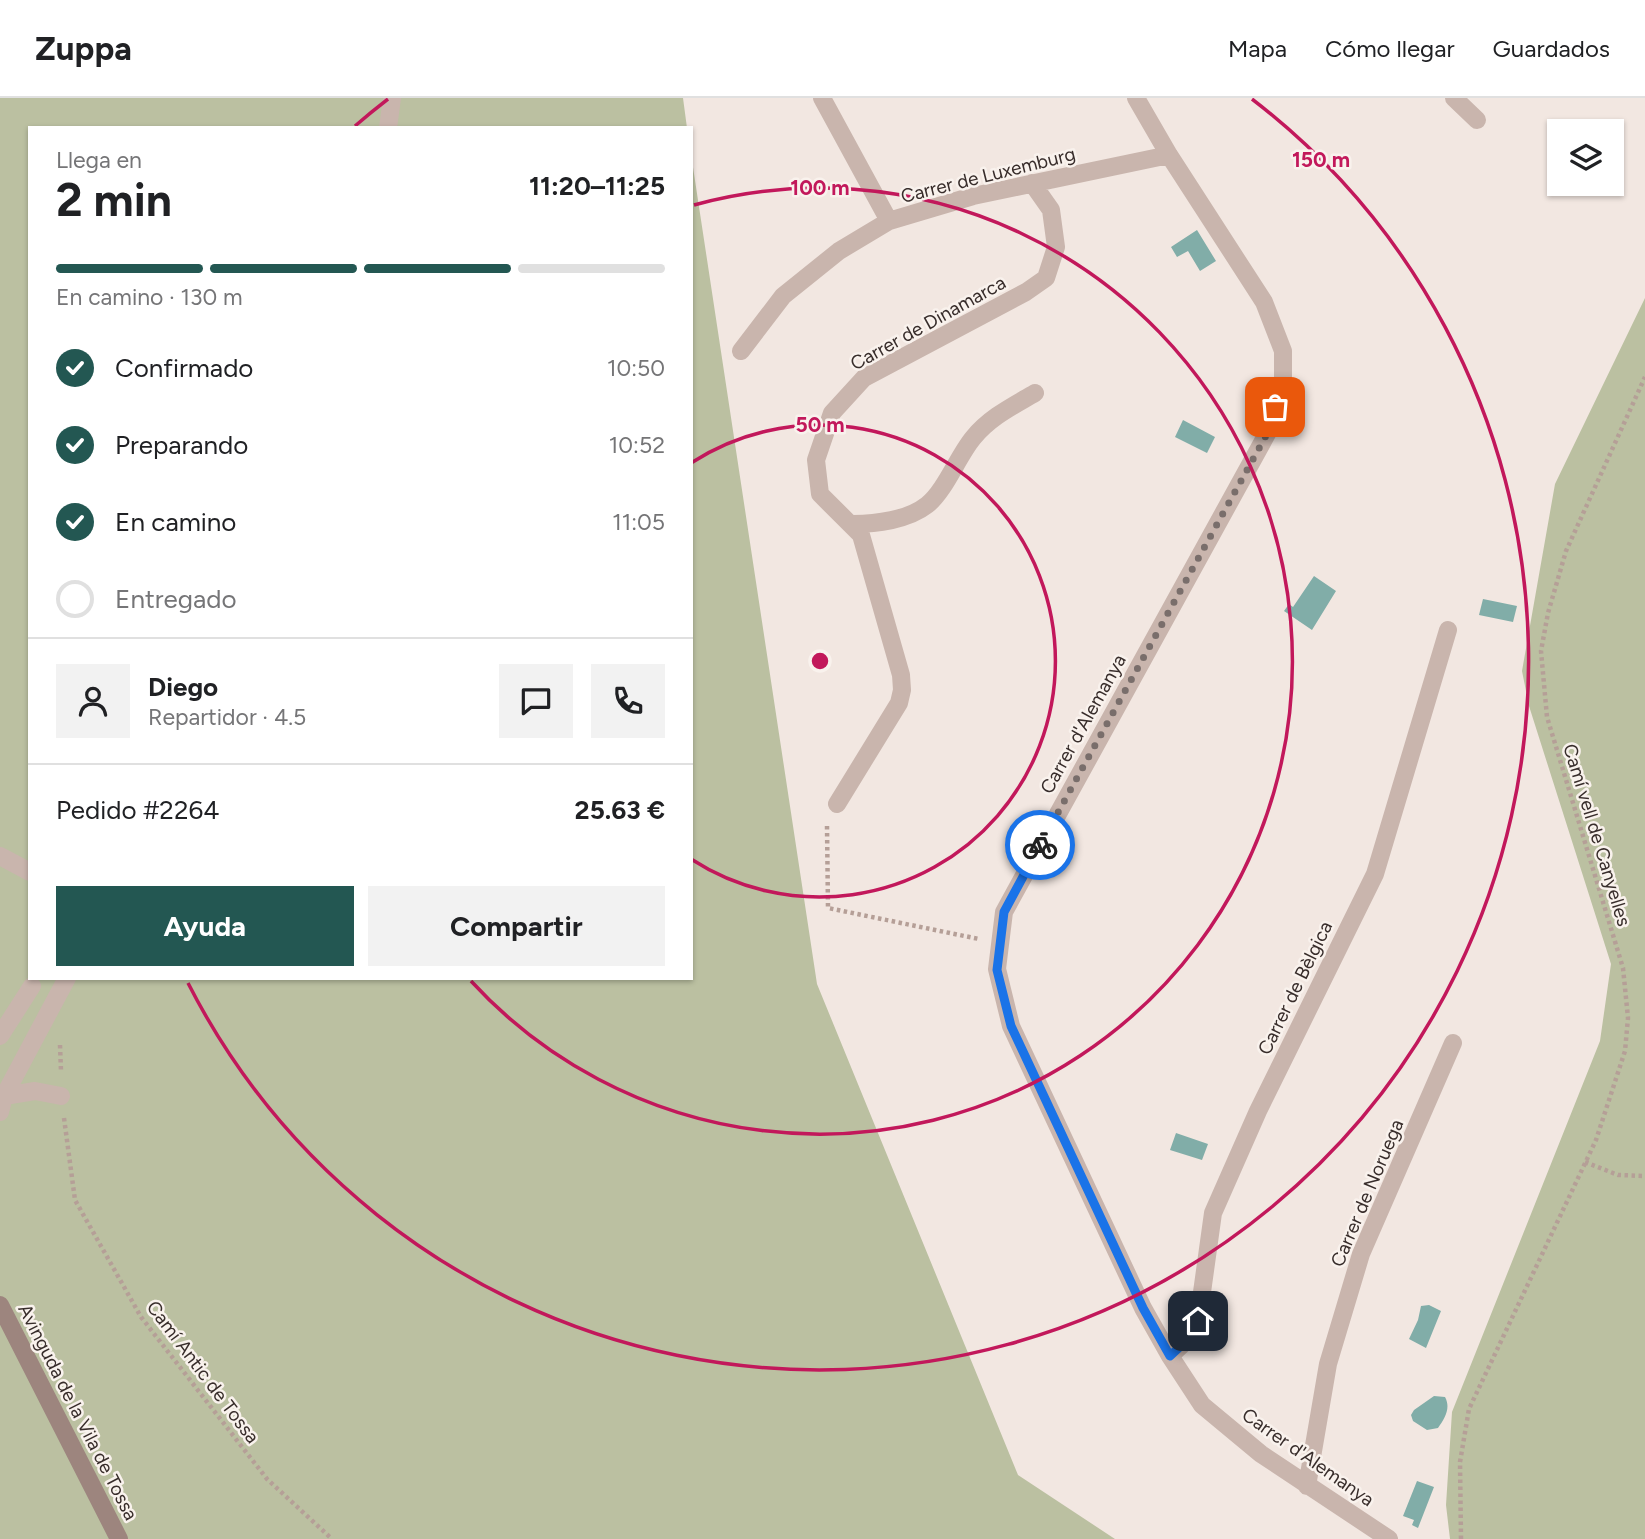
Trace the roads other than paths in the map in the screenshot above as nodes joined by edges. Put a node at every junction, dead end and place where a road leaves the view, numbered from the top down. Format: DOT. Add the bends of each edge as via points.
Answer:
graph roads {
  1 [pos="391,98"];
  2 [pos="822,98"];
  3 [pos="1136,98"];
  4 [pos="1454,98"];
  5 [pos="1477,120"];
  6 [pos="388,126"];
  7 [pos="1169,155"];
  8 [pos="1032,183"];
  9 [pos="889,221"];
  10 [pos="741,351"];
  11 [pos="1035,393"];
  12 [pos="853,524"];
  13 [pos="1448,630"];
  14 [pos="837,804"];
  15 [pos="0,856"];
  16 [pos="28,871"];
  17 [pos="36,982"];
  18 [pos="63,986"];
  19 [pos="0,1017"];
  20 [pos="0,1036"];
  21 [pos="1453,1043"];
  22 [pos="61,1096"];
  23 [pos="2,1104"];
  24 [pos="0,1305"];
  25 [pos="1170,1356"];
  26 [pos="1307,1486"];
  27 [pos="119,1539"];
  28 [pos="1389,1539"];
  1 -- 6 [label="street"];
  2 -- 9 [label="street"];
  3 -- 7 [label="street, Carrer d'Alemanya"];
  4 -- 5 [label="street"];
  7 -- 8 [label="street, Carrer de Luxemburg"];
  7 -- 25 [label="street, Carrer d'Alemanya" via="1264,302 1283,351 1283,383 1268,432 1004,912 997,970 1011,1026"];
  8 -- 9 [label="street, Carrer de Luxemburg"];
  8 -- 12 [label="street, Carrer de Dinamarca" via="1051,210 1056,247 1046,278 864,379 832,413 816,460 820,494"];
  9 -- 10 [label="street, Carrer de Luxemburg" via="839,251 783,296"];
  11 -- 12 [label="street" via="1000,412 974,437 928,505 903,516"];
  12 -- 14 [label="street, Carrer de Dinamarca" via="862,535 902,690 899,703"];
  13 -- 25 [label="street, Carrer de Bèlgica" via="1375,874 1213,1213 1198,1321"];
  15 -- 16 [label="street"];
  17 -- 19 [label="street"];
  17 -- 20 [label="street"];
  18 -- 23 [label="street"];
  21 -- 26 [label="street, Carrer de Noruega" via="1361,1254 1328,1364"];
  22 -- 23 [label="street" via="35,1091"];
  24 -- 27 [label="main road, Avinguda de la Vila de Tossa"];
  25 -- 26 [label="street, Carrer d'Alemanya" via="1202,1405"];
  26 -- 28 [label="street, Carrer d'Alemanya"];
}
